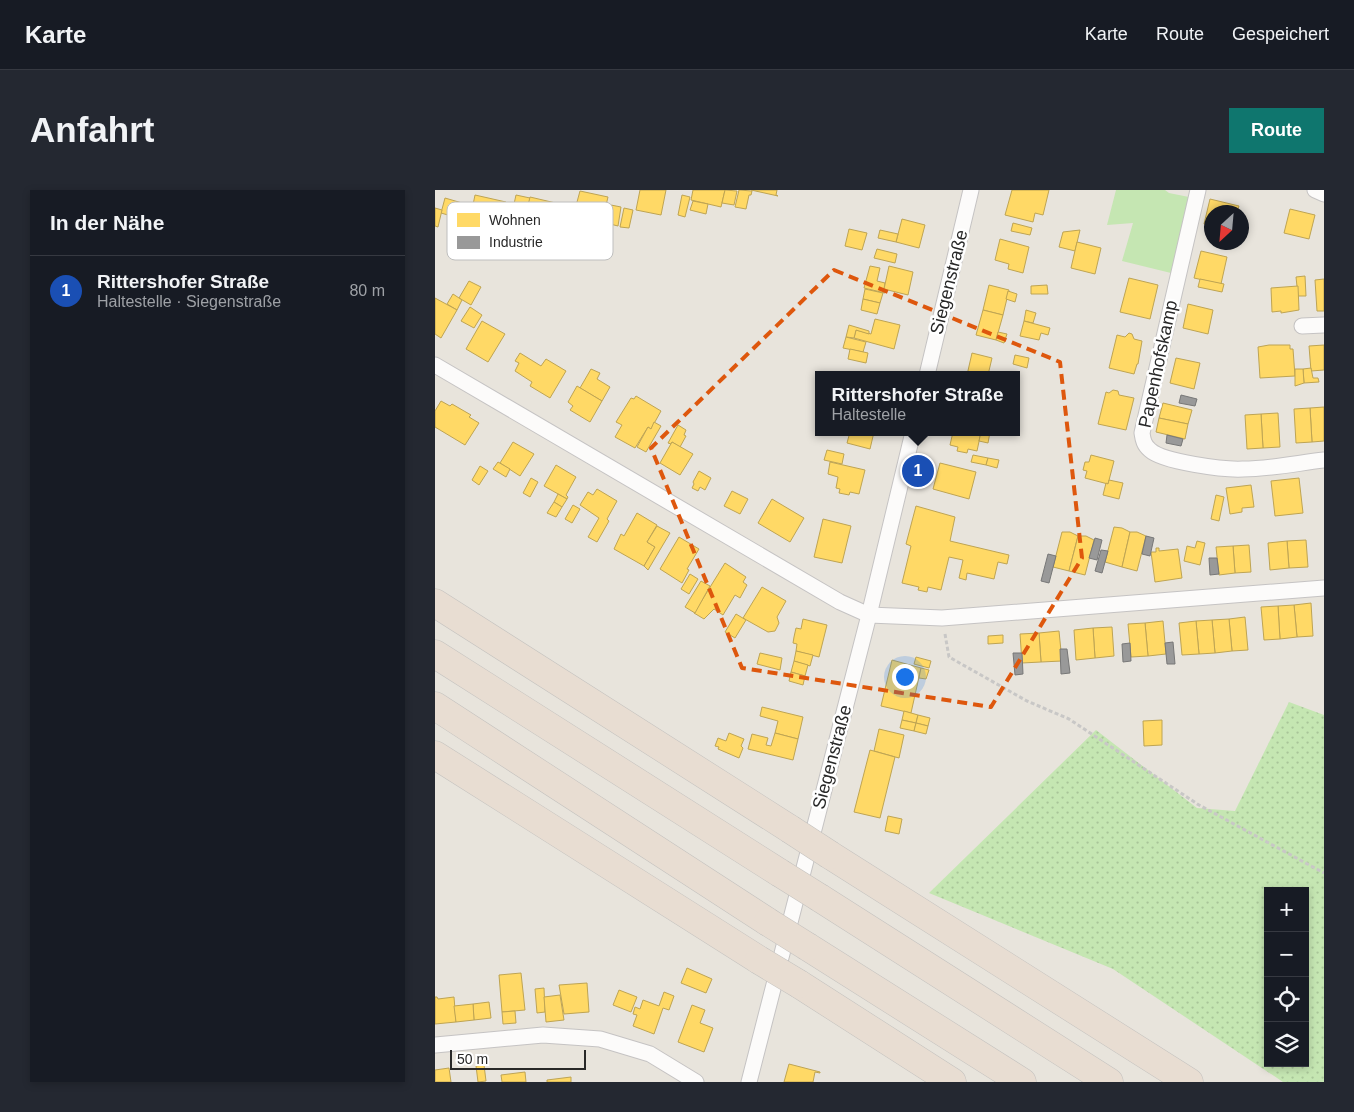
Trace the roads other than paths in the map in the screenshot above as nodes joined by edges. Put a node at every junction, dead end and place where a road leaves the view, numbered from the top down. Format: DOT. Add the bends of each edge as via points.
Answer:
graph roads {
  1 [pos="971,190"];
  2 [pos="1197,190"];
  3 [pos="1315,190"];
  4 [pos="1324,194"];
  5 [pos="1324,325"];
  6 [pos="1301,326"];
  7 [pos="435,365"];
  8 [pos="928,371"];
  9 [pos="912,436"];
  10 [pos="1324,460"];
  11 [pos="1324,588"];
  12 [pos="435,603"];
  13 [pos="869,615"];
  14 [pos="435,654"];
  15 [pos="435,706"];
  16 [pos="435,755"];
  17 [pos="435,1045"];
  18 [pos="696,1082"];
  19 [pos="749,1082"];
  20 [pos="952,1082"];
  21 [pos="1022,1082"];
  22 [pos="1109,1082"];
  23 [pos="1189,1082"];
  1 -- 8 [label="street, Siegenstraße"];
  2 -- 10 [label="street, Papenhofskamp" via="1143,443 1160,456 1209,467 1244,469"];
  3 -- 4 [label="street"];
  5 -- 6 [label="street"];
  7 -- 13 [label="street" via="840,602"];
  9 -- 13 [label="street, Siegenstraße"];
  11 -- 13 [label="street" via="942,618"];
  12 -- 23 [label="highway, bridge"];
  13 -- 19 [label="street, Siegenstraße"];
  14 -- 22 [label="highway, bridge"];
  15 -- 21 [label="highway, bridge"];
  16 -- 20 [label="highway, bridge"];
  17 -- 18 [label="street" via="543,1035 600,1039 650,1054"];
}
